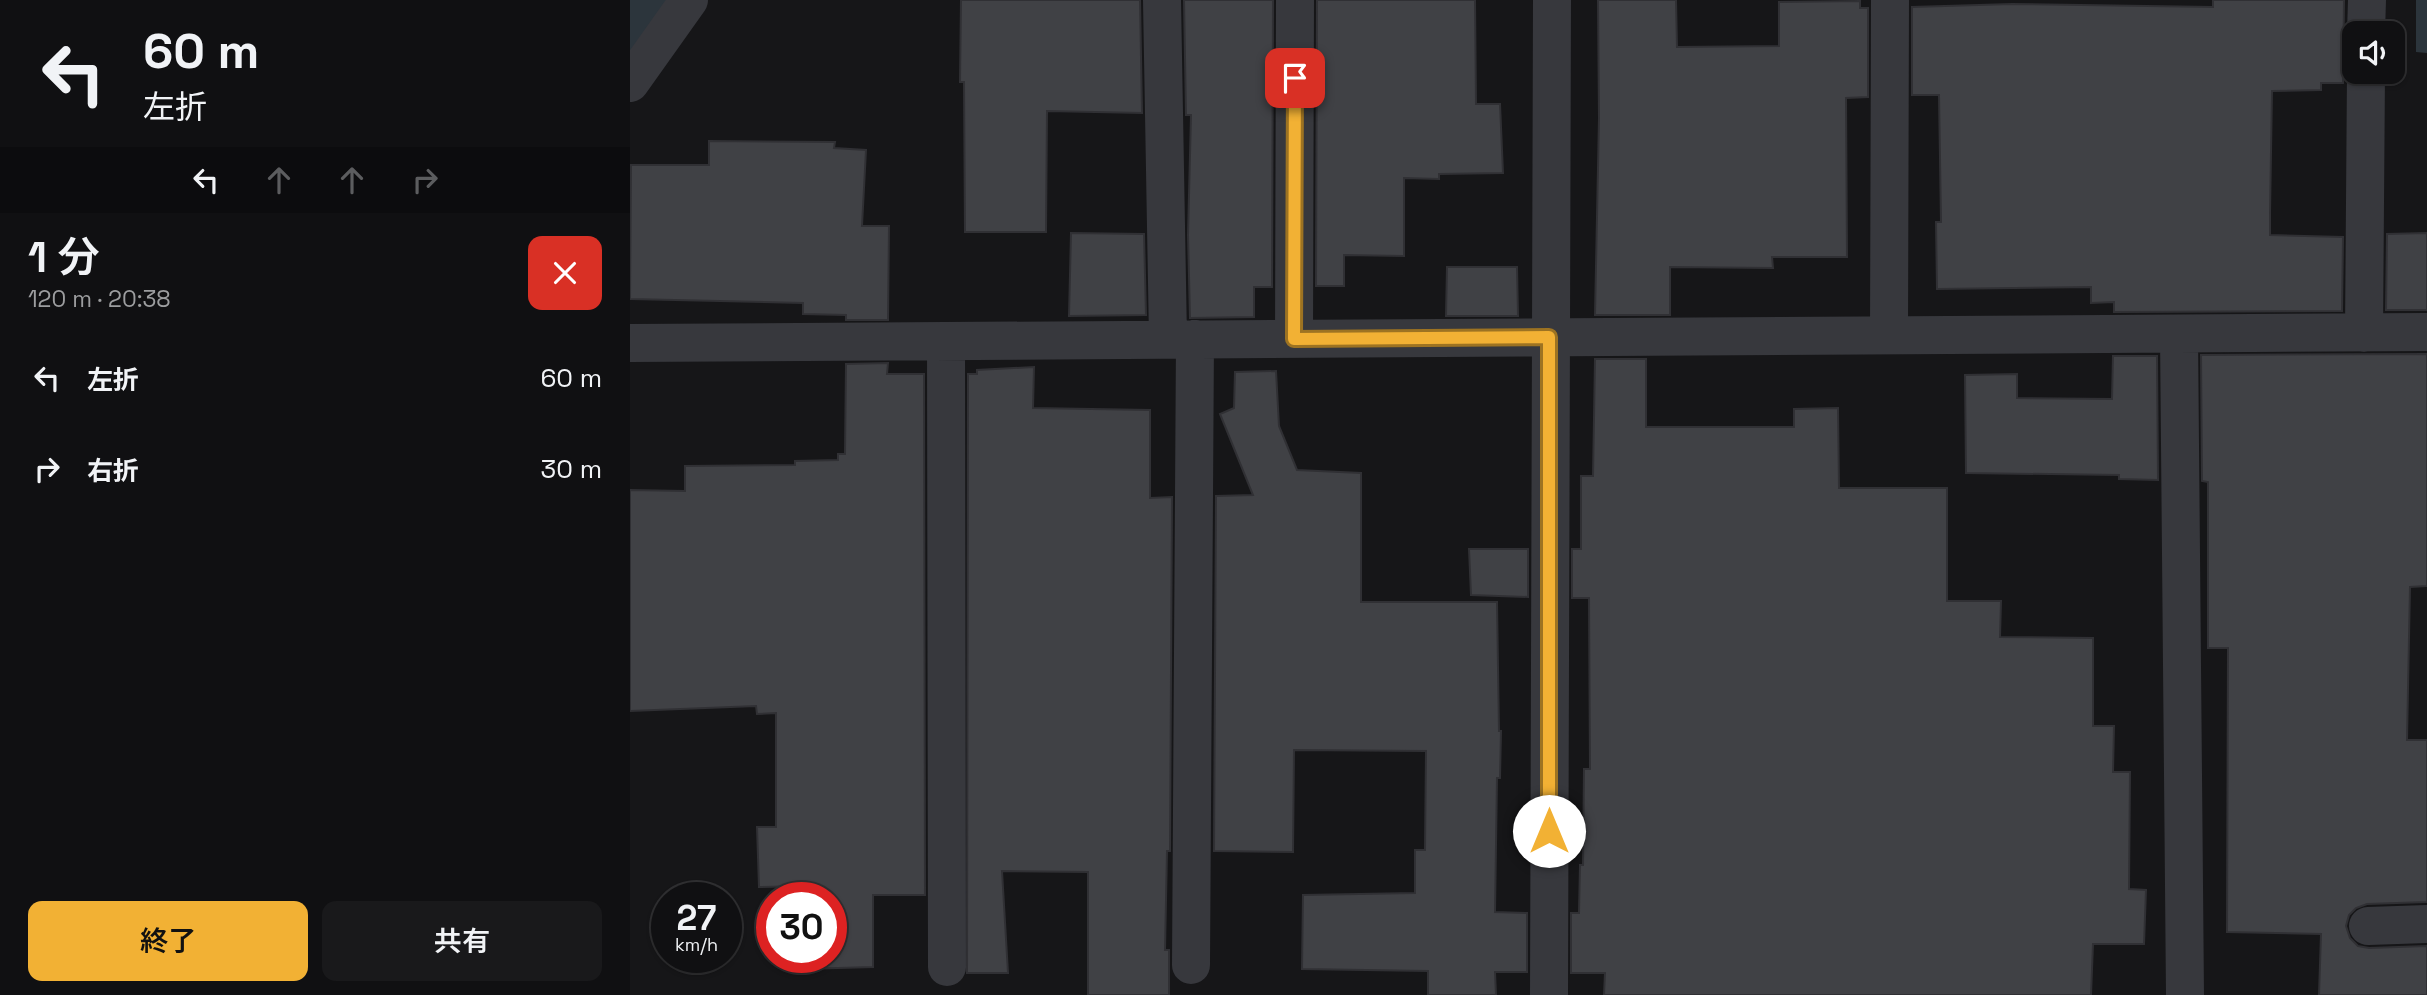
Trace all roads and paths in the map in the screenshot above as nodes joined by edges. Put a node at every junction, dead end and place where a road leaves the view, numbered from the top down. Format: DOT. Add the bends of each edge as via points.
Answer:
graph roads {
  1 [pos="689,0"];
  2 [pos="1162,0"];
  3 [pos="1295,0"];
  4 [pos="1552,0"];
  5 [pos="1890,0"];
  6 [pos="2367,0"];
  7 [pos="2366,21"];
  8 [pos="630,83"];
  9 [pos="2366,84"];
  10 [pos="2364,332"];
  11 [pos="2427,332"];
  12 [pos="2179,334"];
  13 [pos="1889,335"];
  14 [pos="1549,337"];
  15 [pos="1182,339"];
  16 [pos="1294,339"];
  17 [pos="946,341"];
  18 [pos="630,343"];
  19 [pos="2427,924"];
  20 [pos="2368,926"];
  21 [pos="1191,965"];
  22 [pos="947,968"];
  23 [pos="1549,995"];
  24 [pos="2185,995"];
  1 -- 8 [label="street"];
  2 -- 15 [label="street"];
  3 -- 16 [label="street"];
  4 -- 14 [label="street"];
  5 -- 13 [label="street"];
  6 -- 7 [label="street"];
  9 -- 10 [label="street"];
  10 -- 11 [label="street"];
  10 -- 12 [label="street"];
  12 -- 13 [label="street"];
  12 -- 24 [label="street"];
  13 -- 14 [label="street"];
  14 -- 16 [label="street"];
  14 -- 23 [label="street"];
  15 -- 16 [label="street"];
  15 -- 17 [label="street"];
  15 -- 21 [label="street"];
  17 -- 18 [label="street"];
  17 -- 22 [label="street"];
  19 -- 20 [label="street"];
}
